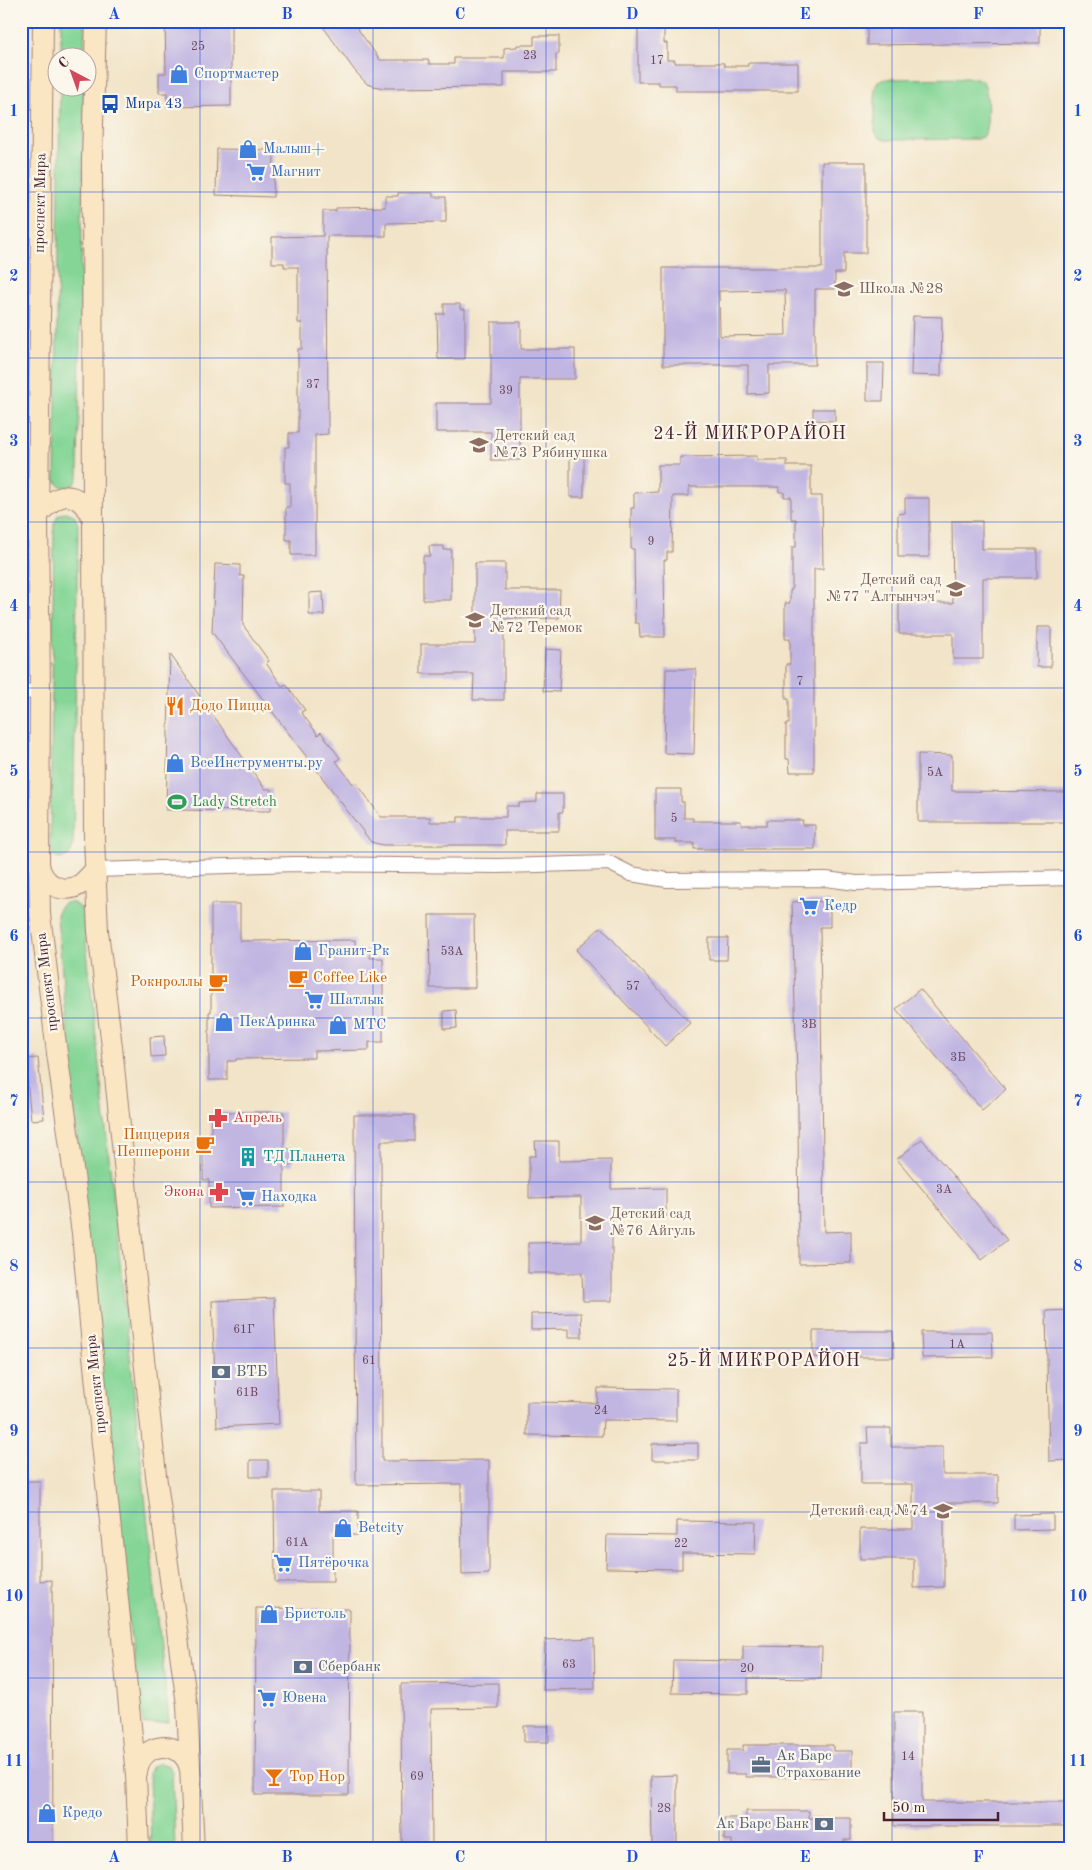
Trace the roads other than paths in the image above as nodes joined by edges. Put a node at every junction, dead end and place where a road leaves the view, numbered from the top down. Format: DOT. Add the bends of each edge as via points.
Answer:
graph roads {
  1 [pos="43,21"];
  2 [pos="96,21"];
  3 [pos="38,515"];
  4 [pos="92,519"];
  5 [pos="31,692"];
  6 [pos="39,864"];
  7 [pos="96,870"];
  8 [pos="1071,878"];
  9 [pos="190,1772"];
  10 [pos="136,1775"];
  11 [pos="139,1849"];
  12 [pos="194,1849"];
  1 -- 3 [label="main road, проспект Мира"];
  2 -- 4 [label="main road" via="92,159"];
  3 -- 4 [label="main road" via="52,501 66,497 80,501"];
  3 -- 5 [label="main road, проспект Мира"];
  4 -- 7 [label="main road"];
  5 -- 6 [label="main road, проспект Мира"];
  6 -- 7 [label="main road" via="47,882 61,888 80,884"];
  6 -- 10 [label="main road, проспект Мира" via="40,914 82,1233"];
  7 -- 8 [label="street" via="295,864 498,866 609,863 630,874 667,880 826,879 856,883"];
  7 -- 9 [label="main road" via="98,931 156,1475 186,1706"];
  9 -- 10 [label="main road" via="188,1761 181,1753 162,1746 143,1755"];
  9 -- 12 [label="main road"];
  10 -- 11 [label="main road, проспект Мира"];
}
